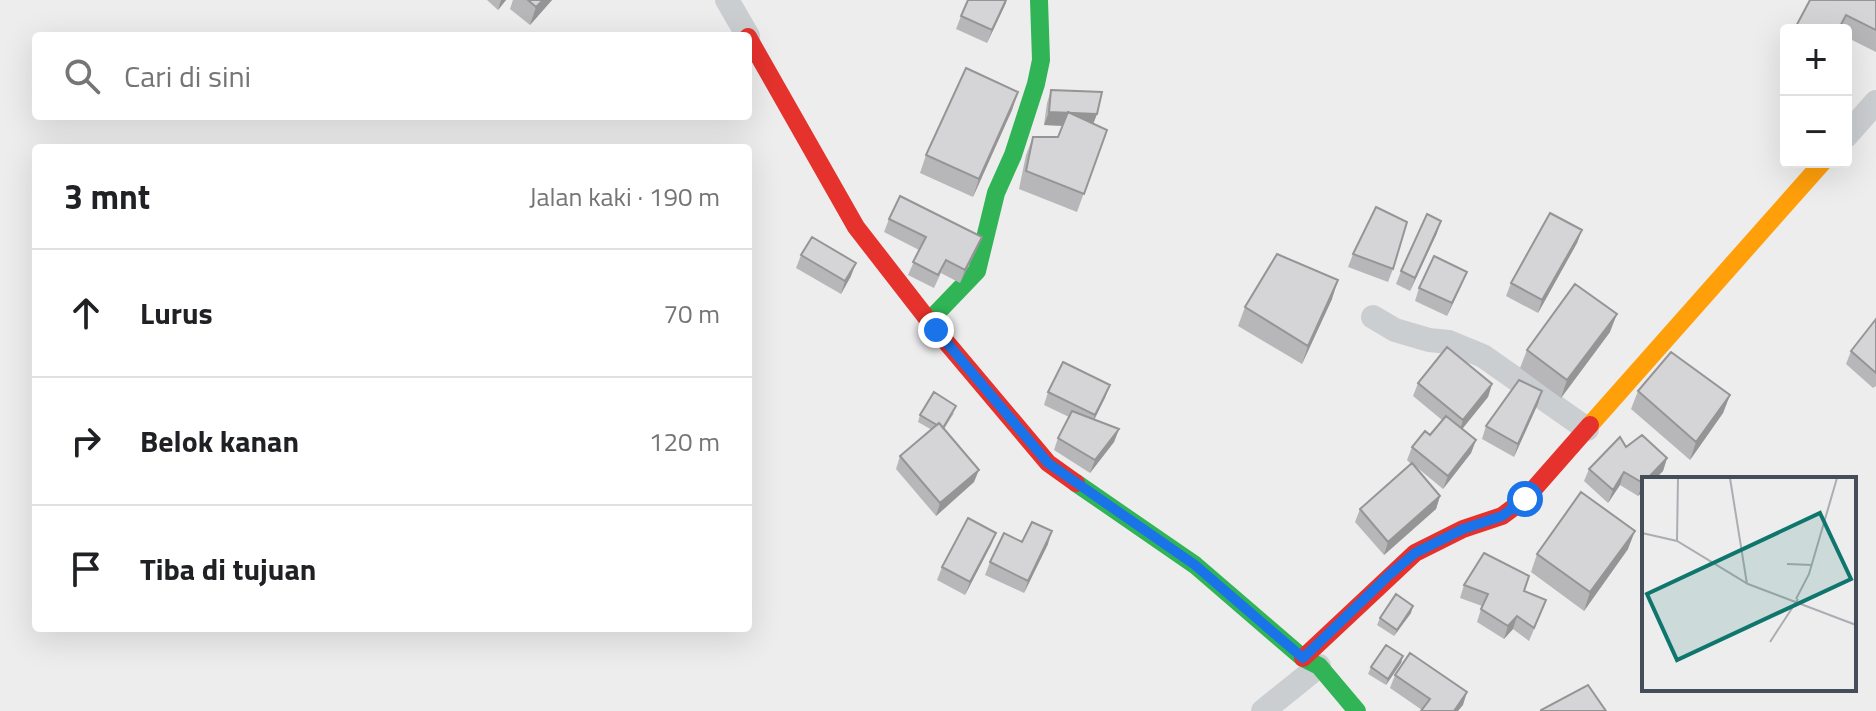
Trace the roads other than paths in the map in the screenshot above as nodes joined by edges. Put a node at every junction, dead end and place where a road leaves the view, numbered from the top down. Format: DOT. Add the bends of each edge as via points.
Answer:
graph roads {
  1 [pos="727,0"];
  2 [pos="1039,0"];
  3 [pos="746,32"];
  4 [pos="752,43"];
  5 [pos="1876,102"];
  6 [pos="1852,129"];
  7 [pos="1818,168"];
  8 [pos="1373,317"];
  9 [pos="929,321"];
  10 [pos="1587,429"];
  11 [pos="1311,662"];
  12 [pos="1263,711"];
  13 [pos="1357,711"];
  1 -- 3 [label="street"];
  2 -- 9 [label="street" via="1042,31 1036,84 996,193 977,271"];
  4 -- 9 [label="street" via="856,227"];
  5 -- 6 [label="street"];
  7 -- 10 [label="street"];
  8 -- 10 [label="street" via="1395,330 1483,356"];
  9 -- 11 [label="street" via="1048,463 1195,565"];
  10 -- 11 [label="street" via="1525,499 1502,516 1415,553"];
  11 -- 12 [label="street"];
  11 -- 13 [label="street"];
}
